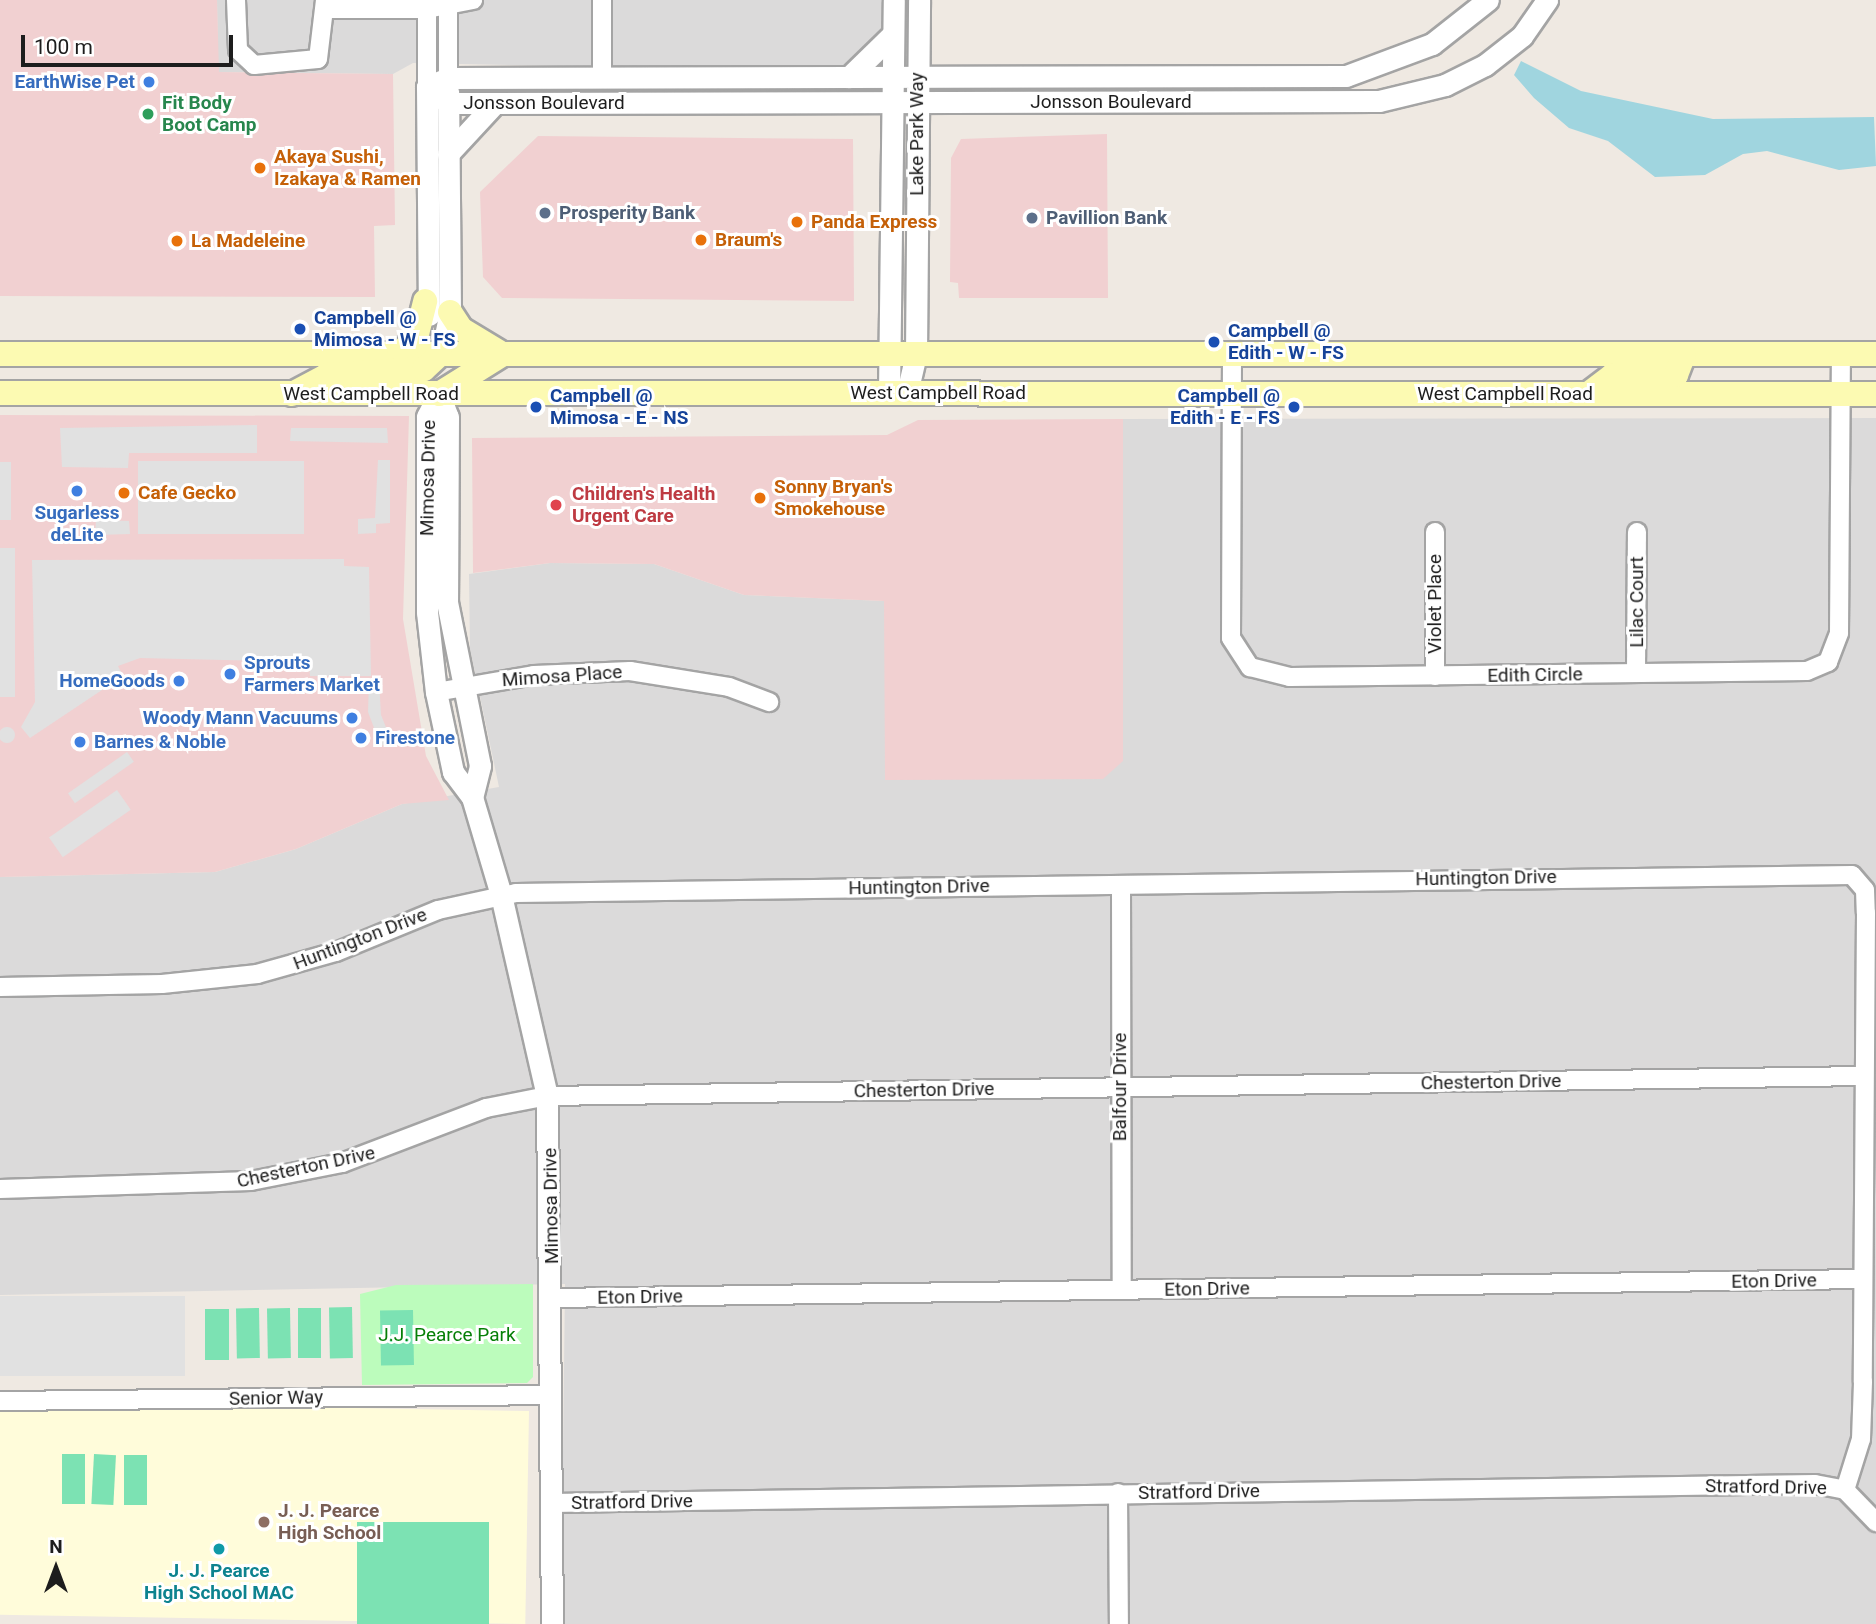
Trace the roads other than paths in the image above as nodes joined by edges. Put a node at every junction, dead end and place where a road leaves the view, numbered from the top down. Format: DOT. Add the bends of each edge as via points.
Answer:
graph roads {
  1 [pos="236,0"];
  2 [pos="448,0"];
  3 [pos="473,0"];
  4 [pos="602,0"];
  5 [pos="894,0"];
  6 [pos="919,0"];
  7 [pos="1488,0"];
  8 [pos="1547,0"];
  9 [pos="325,4"];
  10 [pos="427,9"];
  11 [pos="892,35"];
  12 [pos="1346,76"];
  13 [pos="849,77"];
  14 [pos="892,77"];
  15 [pos="917,77"];
  16 [pos="448,78"];
  17 [pos="602,78"];
  18 [pos="679,78"];
  19 [pos="427,87"];
  20 [pos="1347,102"];
  21 [pos="448,103"];
  22 [pos="495,103"];
  23 [pos="678,103"];
  24 [pos="892,103"];
  25 [pos="917,103"];
  26 [pos="448,154"];
  27 [pos="426,207"];
  28 [pos="449,213"];
  29 [pos="425,301"];
  30 [pos="450,312"];
  31 [pos="0,354"];
  32 [pos="30,354"];
  33 [pos="399,354"];
  34 [pos="503,354"];
  35 [pos="904,354"];
  36 [pos="1232,354"];
  37 [pos="1684,354"];
  38 [pos="1841,354"];
  39 [pos="1876,354"];
  40 [pos="687,355"];
  41 [pos="731,355"];
  42 [pos="432,362"];
  43 [pos="457,390"];
  44 [pos="22,393"];
  45 [pos="898,393"];
  46 [pos="292,394"];
  47 [pos="650,394"];
  48 [pos="700,394"];
  49 [pos="1232,394"];
  50 [pos="1588,394"];
  51 [pos="1840,394"];
  52 [pos="1876,394"];
  53 [pos="1435,532"];
  54 [pos="1637,532"];
  55 [pos="448,559"];
  56 [pos="426,572"];
  57 [pos="1636,672"];
  58 [pos="1436,676"];
  59 [pos="460,687"];
  60 [pos="436,692"];
  61 [pos="769,702"];
  62 [pos="472,797"];
  63 [pos="1121,885"];
  64 [pos="501,895"];
  65 [pos="0,987"];
  66 [pos="1862,1076"];
  67 [pos="1121,1087"];
  68 [pos="547,1096"];
  69 [pos="0,1189"];
  70 [pos="1862,1279"];
  71 [pos="1122,1290"];
  72 [pos="552,1298"];
  73 [pos="552,1395"];
  74 [pos="0,1401"];
  75 [pos="1845,1490"];
  76 [pos="1118,1493"];
  77 [pos="552,1503"];
  78 [pos="1876,1522"];
  79 [pos="552,1624"];
  80 [pos="1119,1624"];
  1 -- 9 [label="street" via="238,50 254,65 318,59"];
  2 -- 3 [label="street"];
  2 -- 10 [label="street"];
  2 -- 16 [label="street"];
  4 -- 17 [label="street"];
  5 -- 11 [label="street, Lake Park Way"];
  6 -- 15 [label="street, Lake Park Way"];
  7 -- 12 [label="street, Jonsson Boulevard" via="1432,44"];
  8 -- 20 [label="street, Jonsson Boulevard" via="1522,36 1460,79 1407,96"];
  9 -- 10 [label="street"];
  10 -- 19 [label="street"];
  11 -- 13 [label="street"];
  11 -- 14 [label="street, Lake Park Way"];
  12 -- 15 [label="street, Jonsson Boulevard"];
  12 -- 20 [label="street"];
  13 -- 14 [label="street, Jonsson Boulevard"];
  13 -- 18 [label="street, Jonsson Boulevard"];
  14 -- 15 [label="street, Jonsson Boulevard"];
  14 -- 24 [label="street, Lake Park Way"];
  15 -- 25 [label="street, Lake Park Way"];
  16 -- 17 [label="street, Jonsson Boulevard"];
  16 -- 19 [label="street, Jonsson Boulevard"];
  16 -- 21 [label="street"];
  17 -- 18 [label="street, Jonsson Boulevard"];
  18 -- 23 [label="street"];
  19 -- 21 [label="street, Jonsson Boulevard"];
  19 -- 27 [label="street"];
  20 -- 25 [label="street, Jonsson Boulevard"];
  21 -- 22 [label="street, Jonsson Boulevard"];
  21 -- 26 [label="street"];
  22 -- 23 [label="street, Jonsson Boulevard"];
  22 -- 26 [label="street"];
  23 -- 24 [label="street, Jonsson Boulevard"];
  24 -- 25 [label="street, Jonsson Boulevard"];
  24 -- 35 [label="street, Lake Park Way"];
  25 -- 35 [label="street, Lake Park Way"];
  26 -- 28 [label="street"];
  27 -- 28 [label="street"];
  27 -- 29 [label="street"];
  28 -- 30 [label="street"];
  29 -- 33 [label="main road" via="416,338"];
  29 -- 42 [label="street"];
  30 -- 34 [label="main road" via="461,329"];
  30 -- 42 [label="street"];
  31 -- 32 [label="main road, West Campbell Road"];
  32 -- 33 [label="main road, West Campbell Road"];
  32 -- 44 [label="main road"];
  33 -- 42 [label="main road"];
  34 -- 40 [label="main road, West Campbell Road"];
  34 -- 42 [label="main road, West Campbell Road"];
  34 -- 43 [label="main road"];
  35 -- 36 [label="main road, West Campbell Road"];
  35 -- 41 [label="main road, West Campbell Road"];
  35 -- 45 [label="street, Lake Park Way"];
  36 -- 37 [label="main road, West Campbell Road"];
  36 -- 49 [label="street, Edith Circle"];
  37 -- 38 [label="main road, West Campbell Road"];
  37 -- 50 [label="main road" via="1676,375 1613,375"];
  38 -- 39 [label="main road, West Campbell Road"];
  38 -- 51 [label="street, Edith Circle"];
  40 -- 41 [label="main road, West Campbell Road"];
  40 -- 47 [label="main road"];
  41 -- 48 [label="main road"];
  42 -- 43 [label="main road"];
  42 -- 46 [label="main road, West Campbell Road" via="327,375"];
  43 -- 46 [label="main road, West Campbell Road"];
  43 -- 47 [label="main road, West Campbell Road"];
  43 -- 55 [label="street, Mimosa Drive" via="448,417"];
  43 -- 56 [label="street, Mimosa Drive" via="427,417"];
  44 -- 46 [label="main road, West Campbell Road"];
  45 -- 48 [label="main road, West Campbell Road"];
  45 -- 49 [label="main road, West Campbell Road"];
  47 -- 48 [label="main road, West Campbell Road"];
  49 -- 50 [label="main road, West Campbell Road"];
  49 -- 58 [label="street, Edith Circle" via="1230,614 1238,653 1265,676"];
  50 -- 51 [label="main road, West Campbell Road"];
  51 -- 52 [label="main road, West Campbell Road"];
  51 -- 57 [label="street, Edith Circle" via="1839,633 1828,662 1807,671"];
  53 -- 58 [label="street, Violet Place"];
  54 -- 57 [label="street, Lilac Court"];
  55 -- 56 [label="street"];
  55 -- 59 [label="street, Mimosa Drive"];
  56 -- 60 [label="street, Mimosa Drive"];
  57 -- 58 [label="street, Edith Circle"];
  59 -- 60 [label="street, Mimosa Place"];
  59 -- 61 [label="street, Mimosa Place" via="534,675 630,671 729,687"];
  59 -- 62 [label="street, Mimosa Drive" via="480,766"];
  60 -- 62 [label="street, Mimosa Drive" via="453,772"];
  62 -- 64 [label="street, Mimosa Drive"];
  63 -- 64 [label="street, Huntington Drive"];
  63 -- 66 [label="street, Huntington Drive" via="1853,875 1865,890"];
  63 -- 67 [label="street, Balfour Drive"];
  64 -- 65 [label="street, Huntington Drive" via="438,910 336,952 257,974 162,984"];
  64 -- 68 [label="street, Mimosa Drive"];
  66 -- 67 [label="street, Chesterton Drive"];
  66 -- 70 [label="street"];
  67 -- 68 [label="street, Chesterton Drive"];
  67 -- 71 [label="street, Balfour Drive"];
  68 -- 69 [label="street, Chesterton Drive" via="486,1108 342,1163 251,1181"];
  68 -- 72 [label="street, Mimosa Drive"];
  70 -- 71 [label="street, Eton Drive"];
  70 -- 75 [label="street" via="1861,1439"];
  71 -- 72 [label="street, Eton Drive"];
  72 -- 73 [label="street, Mimosa Drive"];
  73 -- 74 [label="street, Senior Way"];
  73 -- 77 [label="street, Mimosa Drive"];
  75 -- 76 [label="street, Stratford Drive" via="1815,1485"];
  75 -- 78 [label="street"];
  76 -- 77 [label="street, Stratford Drive"];
  76 -- 80 [label="street"];
  77 -- 79 [label="street, Mimosa Drive"];
}
